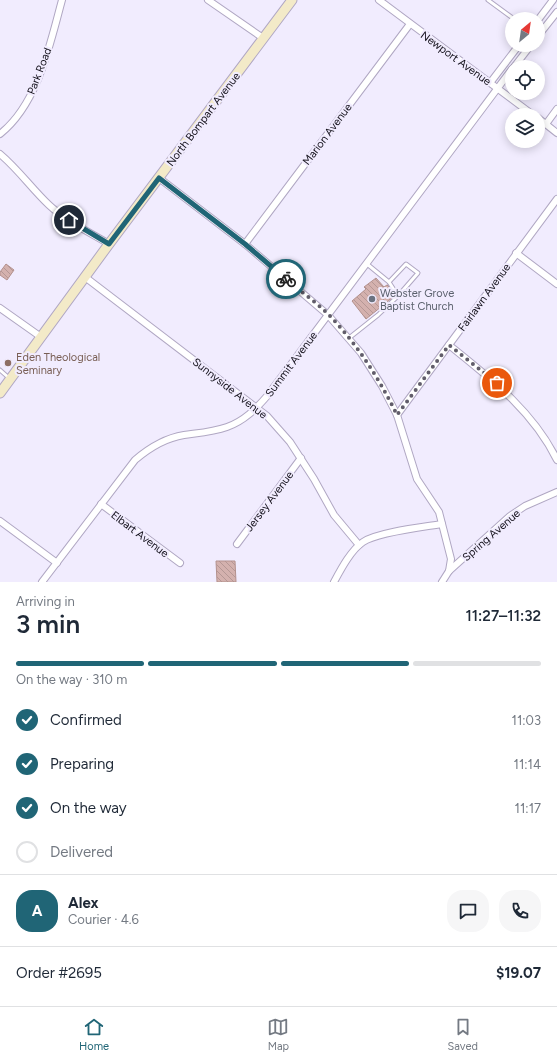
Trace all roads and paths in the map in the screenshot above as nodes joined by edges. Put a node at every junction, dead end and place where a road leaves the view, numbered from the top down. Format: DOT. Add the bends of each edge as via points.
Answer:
graph roads {
  1 [pos="62,0"];
  2 [pos="208,0"];
  3 [pos="292,0"];
  4 [pos="378,0"];
  5 [pos="488,0"];
  6 [pos="553,0"];
  7 [pos="505,12"];
  8 [pos="544,12"];
  9 [pos="557,12"];
  10 [pos="410,24"];
  11 [pos="545,27"];
  12 [pos="263,38"];
  13 [pos="514,52"];
  14 [pos="526,52"];
  15 [pos="519,60"];
  16 [pos="505,78"];
  17 [pos="490,83"];
  18 [pos="497,88"];
  19 [pos="524,108"];
  20 [pos="557,109"];
  21 [pos="546,124"];
  22 [pos="557,133"];
  23 [pos="0,134"];
  24 [pos="0,154"];
  25 [pos="159,178"];
  26 [pos="557,199"];
  27 [pos="109,244"];
  28 [pos="245,244"];
  29 [pos="516,254"];
  30 [pos="367,264"];
  31 [pos="85,277"];
  32 [pos="389,282"];
  33 [pos="557,284"];
  34 [pos="398,296"];
  35 [pos="0,308"];
  36 [pos="328,315"];
  37 [pos="41,338"];
  38 [pos="348,338"];
  39 [pos="449,345"];
  40 [pos="0,370"];
  41 [pos="10,379"];
  42 [pos="0,393"];
  43 [pos="258,408"];
  44 [pos="397,415"];
  45 [pos="301,458"];
  46 [pos="557,460"];
  47 [pos="557,492"];
  48 [pos="101,504"];
  49 [pos="0,521"];
  50 [pos="442,524"];
  51 [pos="237,544"];
  52 [pos="359,545"];
  53 [pos="56,563"];
  54 [pos="180,563"];
  55 [pos="449,571"];
  56 [pos="42,582"];
  57 [pos="334,582"];
  58 [pos="442,582"];
  1 -- 23 [label="street, Park Road" via="35,85 18,115"];
  2 -- 12 [label="street"];
  3 -- 12 [label="street, North Bompart Avenue"];
  4 -- 10 [label="street, Newport Avenue"];
  5 -- 7 [label="lane"];
  6 -- 8 [label="street"];
  9 -- 11 [label="street"];
  10 -- 17 [label="street, Newport Avenue"];
  10 -- 28 [label="street, Marion Avenue"];
  12 -- 25 [label="street, North Bompart Avenue"];
  13 -- 17 [label="street"];
  14 -- 15 [label="street, Summit Avenue"];
  16 -- 18 [label="street, Summit Avenue"];
  17 -- 18 [label="street, Newport Avenue"];
  18 -- 19 [label="street, Newport Avenue"];
  18 -- 30 [label="street, Summit Avenue"];
  20 -- 21 [label="street"];
  21 -- 22 [label="street"];
  24 -- 27 [label="street" via="50,206"];
  25 -- 27 [label="street, North Bompart Avenue"];
  25 -- 28 [label="street"];
  26 -- 29 [label="street, Fairlawn Avenue"];
  27 -- 31 [label="street, North Bompart Avenue"];
  28 -- 36 [label="street"];
  29 -- 33 [label="street"];
  29 -- 39 [label="street, Fairlawn Avenue"];
  30 -- 32 [label="lane"];
  30 -- 36 [label="street, Summit Avenue"];
  31 -- 37 [label="street, North Bompart Avenue"];
  31 -- 43 [label="street, Sunnyside Avenue"];
  32 -- 34 [label="lane"];
  32 -- 34 [label="lane" via="406,264 418,273"];
  34 -- 38 [label="lane"];
  35 -- 37 [label="street"];
  36 -- 38 [label="street"];
  36 -- 43 [label="street, Summit Avenue"];
  37 -- 41 [label="street, North Bompart Avenue"];
  38 -- 44 [label="street" via="375,374"];
  39 -- 44 [label="street, Fairlawn Avenue"];
  39 -- 46 [label="street" via="506,391 532,422"];
  40 -- 41 [label="lane"];
  41 -- 42 [label="street, North Bompart Avenue"];
  43 -- 45 [label="street, Sunnyside Avenue" via="278,428"];
  43 -- 48 [label="street, Summit Avenue" via="226,427 182,435 152,447 135,460"];
  44 -- 50 [label="street" via="417,478 439,512"];
  45 -- 51 [label="street, Jersey Avenue"];
  45 -- 52 [label="street, Sunnyside Avenue" via="334,515"];
  47 -- 55 [label="street, Spring Avenue" via="525,506 510,516"];
  48 -- 53 [label="street, Summit Avenue"];
  48 -- 54 [label="street, Elbart Avenue"];
  49 -- 53 [label="street"];
  50 -- 52 [label="street" via="376,536"];
  50 -- 55 [label="street" via="451,559"];
  52 -- 57 [label="street"];
  53 -- 56 [label="street, Summit Avenue"];
  55 -- 58 [label="street, Spring Avenue"];
}
